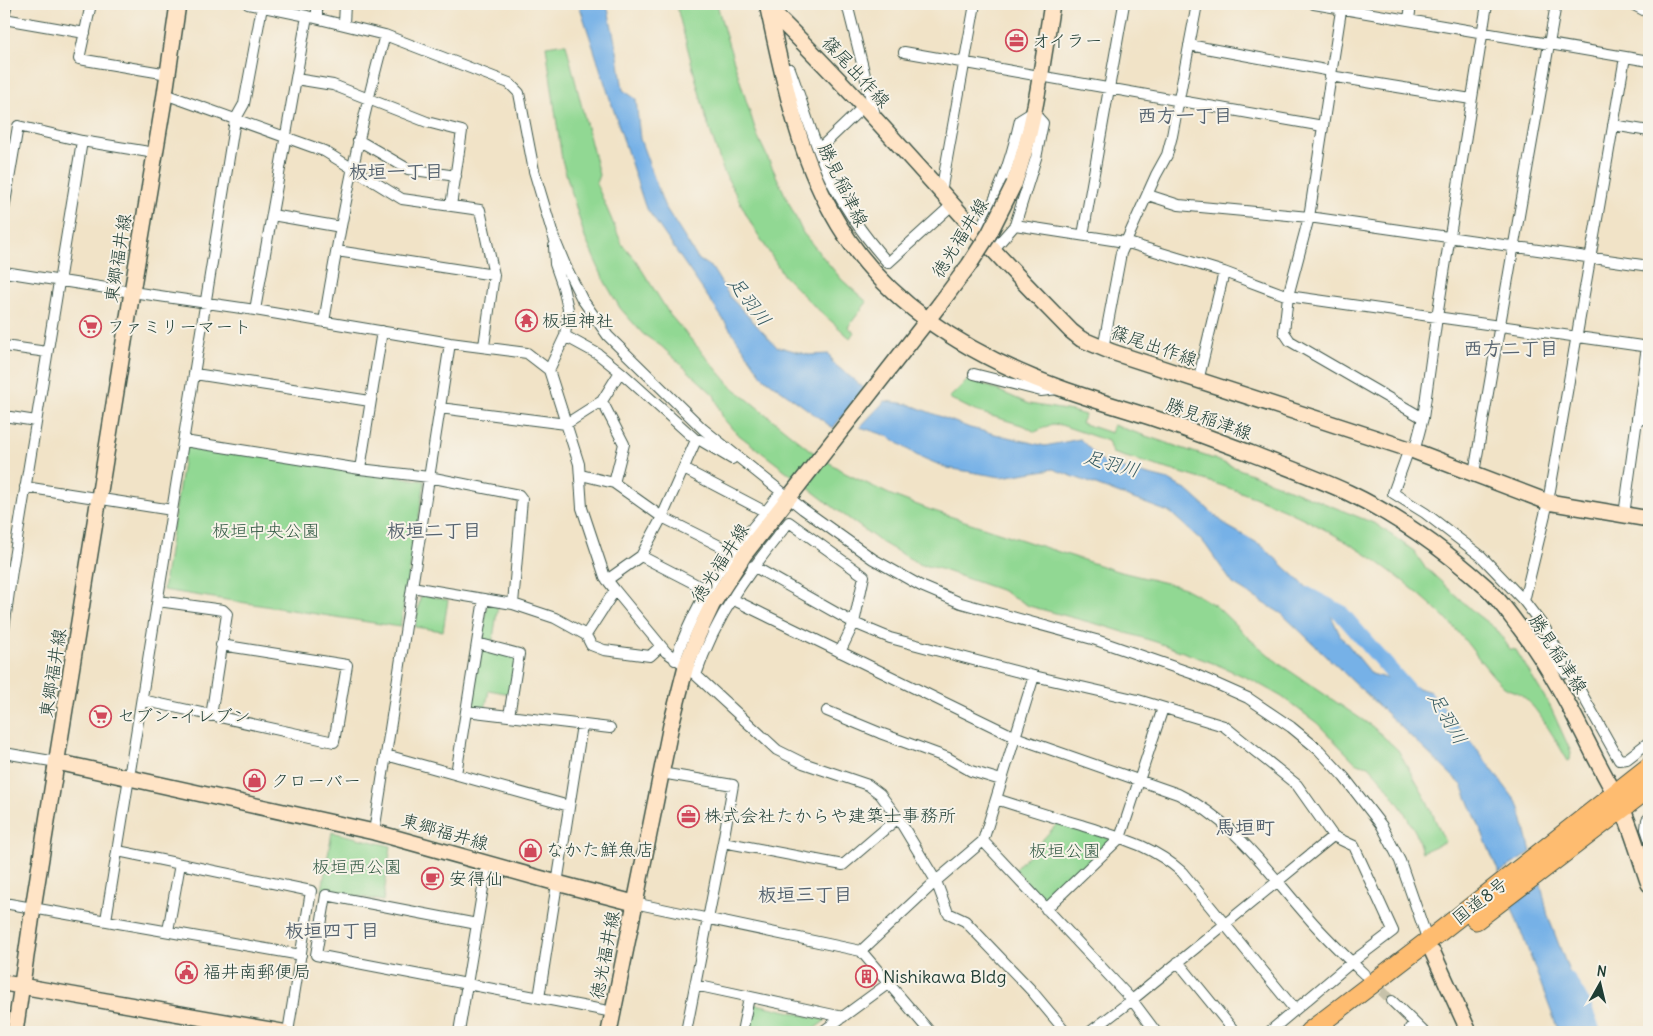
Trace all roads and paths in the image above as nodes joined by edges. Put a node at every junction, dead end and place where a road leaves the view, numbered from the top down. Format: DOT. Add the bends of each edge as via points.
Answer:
graph roads {
  1 [pos="7,4"];
  2 [pos="91,4"];
  3 [pos="178,4"];
  4 [pos="248,4"];
  5 [pos="318,4"];
  6 [pos="345,4"];
  7 [pos="847,4"];
  8 [pos="975,4"];
  9 [pos="1052,4"];
  10 [pos="1124,4"];
  11 [pos="1197,4"];
  12 [pos="1314,4"];
  13 [pos="1411,4"];
  14 [pos="1486,4"];
  15 [pos="1556,4"];
  16 [pos="1632,4"];
  17 [pos="767,6"];
  18 [pos="1341,6"];
  19 [pos="262,7"];
  20 [pos="1649,13"];
  21 [pos="4,17"];
  22 [pos="312,17"];
  23 [pos="1408,20"];
  24 [pos="344,24"];
  25 [pos="1482,32"];
  26 [pos="85,33"];
  27 [pos="385,35"];
  28 [pos="1549,44"];
  29 [pos="1189,45"];
  30 [pos="904,52"];
  31 [pos="1625,57"];
  32 [pos="1649,61"];
  33 [pos="965,63"];
  34 [pos="782,70"];
  35 [pos="1331,73"];
  36 [pos="168,74"];
  37 [pos="1040,76"];
  38 [pos="296,79"];
  39 [pos="1109,88"];
  40 [pos="165,94"];
  41 [pos="367,99"];
  42 [pos="1471,99"];
  43 [pos="1178,100"];
  44 [pos="863,107"];
  45 [pos="1033,112"];
  46 [pos="235,120"];
  47 [pos="877,122"];
  48 [pos="1613,125"];
  49 [pos="1323,126"];
  50 [pos="1649,131"];
  51 [pos="285,138"];
  52 [pos="358,140"];
  53 [pos="82,141"];
  54 [pos="819,149"];
  55 [pos="155,153"];
  56 [pos="352,170"];
  57 [pos="456,176"];
  58 [pos="941,192"];
  59 [pos="1148,195"];
  60 [pos="953,204"];
  61 [pos="451,206"];
  62 [pos="4,209"];
  63 [pos="272,215"];
  64 [pos="1308,217"];
  65 [pos="1015,225"];
  66 [pos="341,227"];
  67 [pos="977,232"];
  68 [pos="1083,235"];
  69 [pos="554,238"];
  70 [pos="1450,238"];
  71 [pos="1125,242"];
  72 [pos="1514,246"];
  73 [pos="994,250"];
  74 [pos="337,251"];
  75 [pos="1590,257"];
  76 [pos="1649,266"];
  77 [pos="4,272"];
  78 [pos="1224,272"];
  79 [pos="494,275"];
  80 [pos="59,281"];
  81 [pos="132,292"];
  82 [pos="1288,296"];
  83 [pos="206,303"];
  84 [pos="255,310"];
  85 [pos="1437,317"];
  86 [pos="324,322"];
  87 [pos="924,324"];
  88 [pos="1500,326"];
  89 [pos="382,331"];
  90 [pos="565,336"];
  91 [pos="1577,336"];
  92 [pos="450,343"];
  93 [pos="4,346"];
  94 [pos="484,346"];
  95 [pos="1648,346"];
  96 [pos="1103,349"];
  97 [pos="47,352"];
  98 [pos="549,370"];
  99 [pos="620,372"];
  100 [pos="195,374"];
  101 [pos="974,374"];
  102 [pos="1198,381"];
  103 [pos="1060,388"];
  104 [pos="370,401"];
  105 [pos="602,401"];
  106 [pos="440,408"];
  107 [pos="4,416"];
  108 [pos="1423,418"];
  109 [pos="1637,418"];
  110 [pos="1649,420"];
  111 [pos="36,421"];
  112 [pos="566,424"];
  113 [pos="696,440"];
  114 [pos="184,441"];
  115 [pos="1412,451"];
  116 [pos="742,461"];
  117 [pos="360,469"];
  118 [pos="684,470"];
  119 [pos="1474,474"];
  120 [pos="581,475"];
  121 [pos="430,477"];
  122 [pos="614,483"];
  123 [pos="25,487"];
  124 [pos="786,498"];
  125 [pos="99,499"];
  126 [pos="1548,502"];
  127 [pos="172,510"];
  128 [pos="766,512"];
  129 [pos="1624,515"];
  130 [pos="662,517"];
  131 [pos="1649,519"];
  132 [pos="732,552"];
  133 [pos="641,556"];
  134 [pos="9,560"];
  135 [pos="753,566"];
  136 [pos="607,580"];
  137 [pos="412,587"];
  138 [pos="615,590"];
  139 [pos="707,590"];
  140 [pos="732,598"];
  141 [pos="484,600"];
  142 [pos="1524,600"];
  143 [pos="158,601"];
  144 [pos="513,604"];
  145 [pos="5,608"];
  146 [pos="854,623"];
  147 [pos="1517,624"];
  148 [pos="4,629"];
  149 [pos="586,635"];
  150 [pos="477,643"];
  151 [pos="221,646"];
  152 [pos="662,646"];
  153 [pos="840,652"];
  154 [pos="686,667"];
  155 [pos="1034,676"];
  156 [pos="1574,680"];
  157 [pos="142,700"];
  158 [pos="1163,708"];
  159 [pos="466,711"];
  160 [pos="827,711"];
  161 [pos="211,716"];
  162 [pos="509,716"];
  163 [pos="582,725"];
  164 [pos="610,728"];
  165 [pos="1015,737"];
  166 [pos="1649,742"];
  167 [pos="4,753"];
  168 [pos="386,755"];
  169 [pos="57,762"];
  170 [pos="661,773"];
  171 [pos="1648,773"];
  172 [pos="456,774"];
  173 [pos="130,778"];
  174 [pos="1002,780"];
  175 [pos="1138,780"];
  176 [pos="996,799"];
  177 [pos="569,806"];
  178 [pos="1614,806"];
  179 [pos="898,818"];
  180 [pos="1649,818"];
  181 [pos="374,832"];
  182 [pos="1333,836"];
  183 [pos="1120,838"];
  184 [pos="1649,838"];
  185 [pos="983,841"];
  186 [pos="723,842"];
  187 [pos="118,851"];
  188 [pos="180,864"];
  189 [pos="487,864"];
  190 [pos="936,881"];
  191 [pos="1277,881"];
  192 [pos="557,884"];
  193 [pos="1649,884"];
  194 [pos="4,903"];
  195 [pos="634,903"];
  196 [pos="33,908"];
  197 [pos="1046,909"];
  198 [pos="106,920"];
  199 [pos="707,920"];
  200 [pos="477,924"];
  201 [pos="1224,924"];
  202 [pos="168,931"];
  203 [pos="1431,947"];
  204 [pos="861,951"];
  205 [pos="301,955"];
  206 [pos="1178,962"];
  207 [pos="1352,962"];
  208 [pos="1364,974"];
  209 [pos="4,983"];
  210 [pos="466,984"];
  211 [pos="889,984"];
  212 [pos="21,985"];
  213 [pos="695,986"];
  214 [pos="749,997"];
  215 [pos="539,998"];
  216 [pos="1132,1000"];
  217 [pos="1392,1001"];
  218 [pos="1295,1010"];
  219 [pos="613,1012"];
  220 [pos="843,1017"];
  221 [pos="1414,1028"];
  222 [pos="15,1032"];
  223 [pos="282,1032"];
  224 [pos="288,1032"];
  225 [pos="459,1032"];
  226 [pos="609,1032"];
  227 [pos="686,1032"];
  228 [pos="742,1032"];
  229 [pos="822,1032"];
  230 [pos="930,1032"];
  231 [pos="1066,1032"];
  232 [pos="1090,1032"];
  233 [pos="1156,1032"];
  234 [pos="1235,1032"];
  235 [pos="1269,1032"];
  236 [pos="1309,1032"];
  237 [pos="1330,1032"];
  238 [pos="1424,1032"];
  239 [pos="1469,1032"];
  1 -- 21 [label="street"];
  2 -- 26 [label="street"];
  3 -- 36 [label="main road, 東郷福井線"];
  4 -- 19 [label="street"];
  5 -- 22 [label="street"];
  6 -- 24 [label="street"];
  7 -- 47 [label="street"];
  8 -- 33 [label="street"];
  9 -- 37 [label="main road, 徳光福井線"];
  10 -- 39 [label="street"];
  11 -- 29 [label="street"];
  12 -- 18 [label="street"];
  13 -- 23 [label="street"];
  14 -- 25 [label="street"];
  15 -- 28 [label="street"];
  16 -- 20 [label="street"];
  17 -- 34 [label="main road, 勝見稲津線"];
  17 -- 44 [label="main road, 篠尾出作線"];
  18 -- 23 [label="street"];
  18 -- 35 [label="street"];
  19 -- 22 [label="street"];
  19 -- 46 [label="street" via="244,104"];
  21 -- 26 [label="street"];
  22 -- 24 [label="street"];
  22 -- 38 [label="street"];
  23 -- 25 [label="street"];
  24 -- 27 [label="street"];
  25 -- 28 [label="street"];
  25 -- 42 [label="street"];
  26 -- 36 [label="street" via="79,59"];
  27 -- 41 [label="street"];
  27 -- 69 [label="street" via="509,82 519,92 534,172"];
  28 -- 31 [label="street"];
  28 -- 72 [label="street"];
  29 -- 35 [label="street"];
  29 -- 43 [label="street"];
  30 -- 33 [label="street"];
  31 -- 32 [label="street"];
  31 -- 48 [label="street"];
  33 -- 37 [label="street"];
  33 -- 58 [label="street"];
  34 -- 54 [label="street" via="790,69"];
  34 -- 87 [label="main road, 勝見稲津線" via="794,122 810,168 832,214 855,249"];
  35 -- 42 [label="street"];
  35 -- 49 [label="street"];
  36 -- 40 [label="main road, 東郷福井線"];
  37 -- 39 [label="street"];
  37 -- 45 [label="main road, 徳光福井線"];
  38 -- 41 [label="street" via="332,85"];
  38 -- 51 [label="street"];
  39 -- 43 [label="street"];
  39 -- 68 [label="street"];
  40 -- 46 [label="street"];
  40 -- 55 [label="main road, 東郷福井線"];
  41 -- 52 [label="street"];
  41 -- 57 [label="street" via="427,122 462,131"];
  42 -- 70 [label="street"];
  43 -- 49 [label="street"];
  43 -- 59 [label="street" via="1167,155"];
  44 -- 47 [label="main road, 篠尾出作線"];
  44 -- 54 [label="street"];
  45 -- 65 [label="street" via="1044,123"];
  45 -- 67 [label="street" via="1020,120 1004,177 990,212"];
  45 -- 87 [label="main road, 徳光福井線, bridge" via="1020,168 989,234"];
  46 -- 51 [label="street"];
  46 -- 83 [label="street"];
  47 -- 58 [label="main road, 篠尾出作線"];
  48 -- 50 [label="street"];
  48 -- 75 [label="street"];
  49 -- 64 [label="street"];
  51 -- 56 [label="street" via="324,151"];
  51 -- 63 [label="street"];
  52 -- 56 [label="street"];
  52 -- 57 [label="street" via="408,169"];
  53 -- 55 [label="street"];
  53 -- 62 [label="street" via="18,126"];
  53 -- 80 [label="street"];
  54 -- 60 [label="street" via="838,194 865,236 888,263"];
  55 -- 81 [label="main road, 東郷福井線"];
  56 -- 61 [label="street" via="402,199"];
  56 -- 66 [label="street"];
  57 -- 61 [label="street"];
  58 -- 60 [label="main road, 篠尾出作線"];
  59 -- 64 [label="street" via="1178,205"];
  59 -- 71 [label="street"];
  60 -- 67 [label="main road, 篠尾出作線"];
  61 -- 79 [label="street" via="480,210"];
  63 -- 66 [label="street"];
  63 -- 84 [label="street"];
  64 -- 70 [label="street"];
  64 -- 82 [label="street"];
  65 -- 68 [label="street"];
  65 -- 73 [label="street"];
  66 -- 74 [label="street"];
  67 -- 73 [label="main road, 篠尾出作線"];
  68 -- 71 [label="street"];
  69 -- 90 [label="street" via="556,264 568,309"];
  69 -- 116 [label="street" via="582,299 608,336 702,428"];
  70 -- 72 [label="street"];
  70 -- 85 [label="street"];
  71 -- 78 [label="street"];
  71 -- 96 [label="street"];
  72 -- 75 [label="street"];
  72 -- 88 [label="street"];
  73 -- 96 [label="main road, 篠尾出作線" via="1070,331"];
  74 -- 79 [label="street"];
  74 -- 86 [label="street"];
  75 -- 76 [label="street"];
  75 -- 91 [label="street"];
  77 -- 80 [label="street"];
  78 -- 82 [label="street"];
  78 -- 102 [label="street"];
  79 -- 94 [label="street"];
  80 -- 81 [label="street"];
  80 -- 97 [label="street"];
  81 -- 83 [label="street"];
  81 -- 125 [label="main road, 東郷福井線"];
  82 -- 85 [label="street"];
  82 -- 108 [label="street" via="1284,332 1290,341"];
  83 -- 84 [label="street"];
  83 -- 100 [label="street"];
  84 -- 86 [label="street"];
  85 -- 88 [label="street"];
  85 -- 108 [label="street"];
  86 -- 89 [label="street"];
  87 -- 103 [label="main road, 勝見稲津線" via="1009,368"];
  87 -- 124 [label="main road, 徳光福井線"];
  88 -- 91 [label="street"];
  88 -- 119 [label="street"];
  89 -- 92 [label="street"];
  89 -- 104 [label="street"];
  90 -- 98 [label="street"];
  90 -- 99 [label="street" via="598,354"];
  91 -- 95 [label="street"];
  91 -- 126 [label="street"];
  92 -- 94 [label="street"];
  92 -- 106 [label="street"];
  93 -- 97 [label="street"];
  94 -- 98 [label="street" via="526,353"];
  95 -- 109 [label="street"];
  96 -- 102 [label="main road, 篠尾出作線"];
  97 -- 111 [label="street"];
  98 -- 112 [label="street"];
  99 -- 105 [label="street"];
  99 -- 113 [label="street"];
  100 -- 104 [label="street"];
  100 -- 114 [label="street"];
  101 -- 103 [label="street" via="1041,392"];
  102 -- 115 [label="main road, 篠尾出作線"];
  103 -- 147 [label="main road, 勝見稲津線" via="1176,425 1348,493 1385,512 1458,563 1489,590"];
  104 -- 117 [label="street"];
  105 -- 112 [label="street"];
  105 -- 122 [label="street" via="624,444"];
  106 -- 112 [label="street"];
  106 -- 121 [label="street"];
  107 -- 111 [label="street"];
  108 -- 115 [label="street"];
  109 -- 110 [label="street"];
  109 -- 129 [label="street"];
  111 -- 123 [label="street"];
  112 -- 120 [label="street"];
  113 -- 116 [label="street"];
  113 -- 118 [label="street"];
  114 -- 117 [label="street"];
  114 -- 127 [label="street"];
  115 -- 119 [label="main road, 篠尾出作線"];
  115 -- 142 [label="street" via="1393,493 1474,550"];
  116 -- 124 [label="street"];
  117 -- 121 [label="street"];
  118 -- 128 [label="street"];
  118 -- 130 [label="street"];
  119 -- 126 [label="main road, 篠尾出作線"];
  120 -- 122 [label="street"];
  120 -- 136 [label="street" via="582,508"];
  121 -- 137 [label="street"];
  121 -- 144 [label="street" via="519,495 522,499"];
  122 -- 130 [label="street"];
  123 -- 125 [label="street"];
  123 -- 134 [label="street"];
  124 -- 128 [label="street"];
  124 -- 154 [label="main road, 徳光福井線" via="712,605"];
  124 -- 203 [label="street" via="873,559 921,586 960,603 1096,640 1194,674 1248,698 1291,727 1344,777 1382,826 1400,861"];
  125 -- 127 [label="street"];
  125 -- 169 [label="main road, 東郷福井線"];
  126 -- 129 [label="main road, 篠尾出作線"];
  126 -- 142 [label="street"];
  127 -- 143 [label="street"];
  128 -- 132 [label="street"];
  129 -- 131 [label="main road, 篠尾出作線"];
  130 -- 132 [label="street"];
  130 -- 133 [label="street"];
  132 -- 139 [label="street"];
  133 -- 136 [label="street"];
  133 -- 139 [label="street"];
  134 -- 145 [label="street"];
  135 -- 140 [label="street"];
  135 -- 146 [label="street"];
  135 -- 146 [label="street" via="789,522 864,576"];
  136 -- 138 [label="street"];
  137 -- 141 [label="street"];
  137 -- 168 [label="street"];
  138 -- 149 [label="street"];
  138 -- 152 [label="street"];
  139 -- 154 [label="street" via="686,630"];
  140 -- 153 [label="street"];
  140 -- 154 [label="street"];
  141 -- 144 [label="street"];
  141 -- 150 [label="street"];
  142 -- 156 [label="street" via="1546,630"];
  143 -- 151 [label="street" via="223,610 226,614"];
  143 -- 157 [label="street"];
  144 -- 149 [label="street" via="555,618"];
  145 -- 148 [label="street"];
  146 -- 153 [label="street"];
  146 -- 155 [label="street" via="890,638"];
  147 -- 156 [label="street" via="1532,635"];
  147 -- 178 [label="main road, 勝見稲津線" via="1566,698"];
  149 -- 152 [label="street" via="591,645 604,650 650,656"];
  150 -- 159 [label="street"];
  150 -- 162 [label="street" via="519,654"];
  151 -- 161 [label="street"];
  151 -- 161 [label="street" via="347,665 334,742"];
  152 -- 154 [label="street"];
  153 -- 165 [label="street"];
  154 -- 170 [label="main road, 徳光福井線"];
  154 -- 179 [label="street" via="777,750 803,763 868,785 880,794"];
  155 -- 158 [label="street"];
  155 -- 165 [label="street"];
  156 -- 166 [label="street" via="1619,760 1627,759"];
  157 -- 161 [label="street"];
  157 -- 173 [label="street"];
  158 -- 175 [label="street"];
  158 -- 182 [label="street" via="1224,726 1297,785"];
  159 -- 162 [label="street"];
  159 -- 172 [label="street"];
  160 -- 174 [label="street" via="948,758 962,767"];
  162 -- 163 [label="street"];
  163 -- 164 [label="street"];
  163 -- 177 [label="street"];
  165 -- 174 [label="street"];
  165 -- 175 [label="street"];
  167 -- 169 [label="street"];
  168 -- 172 [label="street"];
  168 -- 181 [label="street"];
  169 -- 173 [label="main road, 東郷福井線"];
  169 -- 196 [label="main road"];
  170 -- 186 [label="street" via="733,785"];
  170 -- 195 [label="main road, 徳光福井線"];
  171 -- 178 [label="highway, 国道8号"];
  172 -- 177 [label="street"];
  173 -- 181 [label="main road, 東郷福井線"];
  173 -- 187 [label="street"];
  174 -- 176 [label="street"];
  175 -- 183 [label="street"];
  175 -- 191 [label="street" via="1178,794 1214,815 1242,840"];
  176 -- 183 [label="street"];
  176 -- 185 [label="street"];
  177 -- 192 [label="street"];
  178 -- 193 [label="main road, 勝見稲津線"];
  178 -- 203 [label="highway, 国道8号"];
  179 -- 186 [label="street" via="843,865"];
  179 -- 190 [label="street"];
  180 -- 184 [label="street" via="1646,829"];
  181 -- 189 [label="main road, 東郷福井線"];
  182 -- 191 [label="street"];
  182 -- 207 [label="street" via="1354,846 1393,931"];
  183 -- 197 [label="street"];
  183 -- 201 [label="street" via="1149,848 1182,872"];
  185 -- 190 [label="street"];
  185 -- 197 [label="street"];
  186 -- 199 [label="street"];
  187 -- 188 [label="street"];
  187 -- 198 [label="street"];
  188 -- 202 [label="street"];
  188 -- 205 [label="street" via="311,891"];
  189 -- 192 [label="main road, 東郷福井線"];
  189 -- 200 [label="street"];
  190 -- 204 [label="street"];
  190 -- 231 [label="street" via="948,913 965,921"];
  191 -- 201 [label="street"];
  191 -- 207 [label="street"];
  192 -- 195 [label="main road, 東郷福井線"];
  192 -- 215 [label="street"];
  194 -- 196 [label="street"];
  195 -- 199 [label="street"];
  195 -- 219 [label="main road, 徳光福井線"];
  196 -- 198 [label="street"];
  196 -- 212 [label="main road"];
  197 -- 216 [label="street"];
  198 -- 202 [label="street"];
  199 -- 204 [label="street"];
  199 -- 213 [label="street"];
  200 -- 210 [label="street"];
  200 -- 210 [label="street" via="326,895 316,955"];
  201 -- 206 [label="street"];
  201 -- 218 [label="street"];
  202 -- 205 [label="street"];
  203 -- 236 [label="highway, 国道8号"];
  203 -- 237 [label="highway, 国道8号"];
  203 -- 239 [label="main road"];
  204 -- 211 [label="street"];
  205 -- 224 [label="street"];
  206 -- 216 [label="street"];
  206 -- 234 [label="street"];
  207 -- 208 [label="street"];
  207 -- 218 [label="street"];
  209 -- 212 [label="main road"];
  210 -- 215 [label="street"];
  210 -- 225 [label="street"];
  211 -- 220 [label="street"];
  211 -- 230 [label="street"];
  212 -- 222 [label="main road"];
  212 -- 223 [label="main road"];
  213 -- 214 [label="street"];
  213 -- 227 [label="street"];
  214 -- 220 [label="street"];
  214 -- 228 [label="street"];
  215 -- 219 [label="street"];
  216 -- 232 [label="street"];
  216 -- 233 [label="street"];
  217 -- 221 [label="street"];
  218 -- 235 [label="street"];
  219 -- 226 [label="main road, 徳光福井線"];
  220 -- 229 [label="street"];
  221 -- 238 [label="street"];
}
